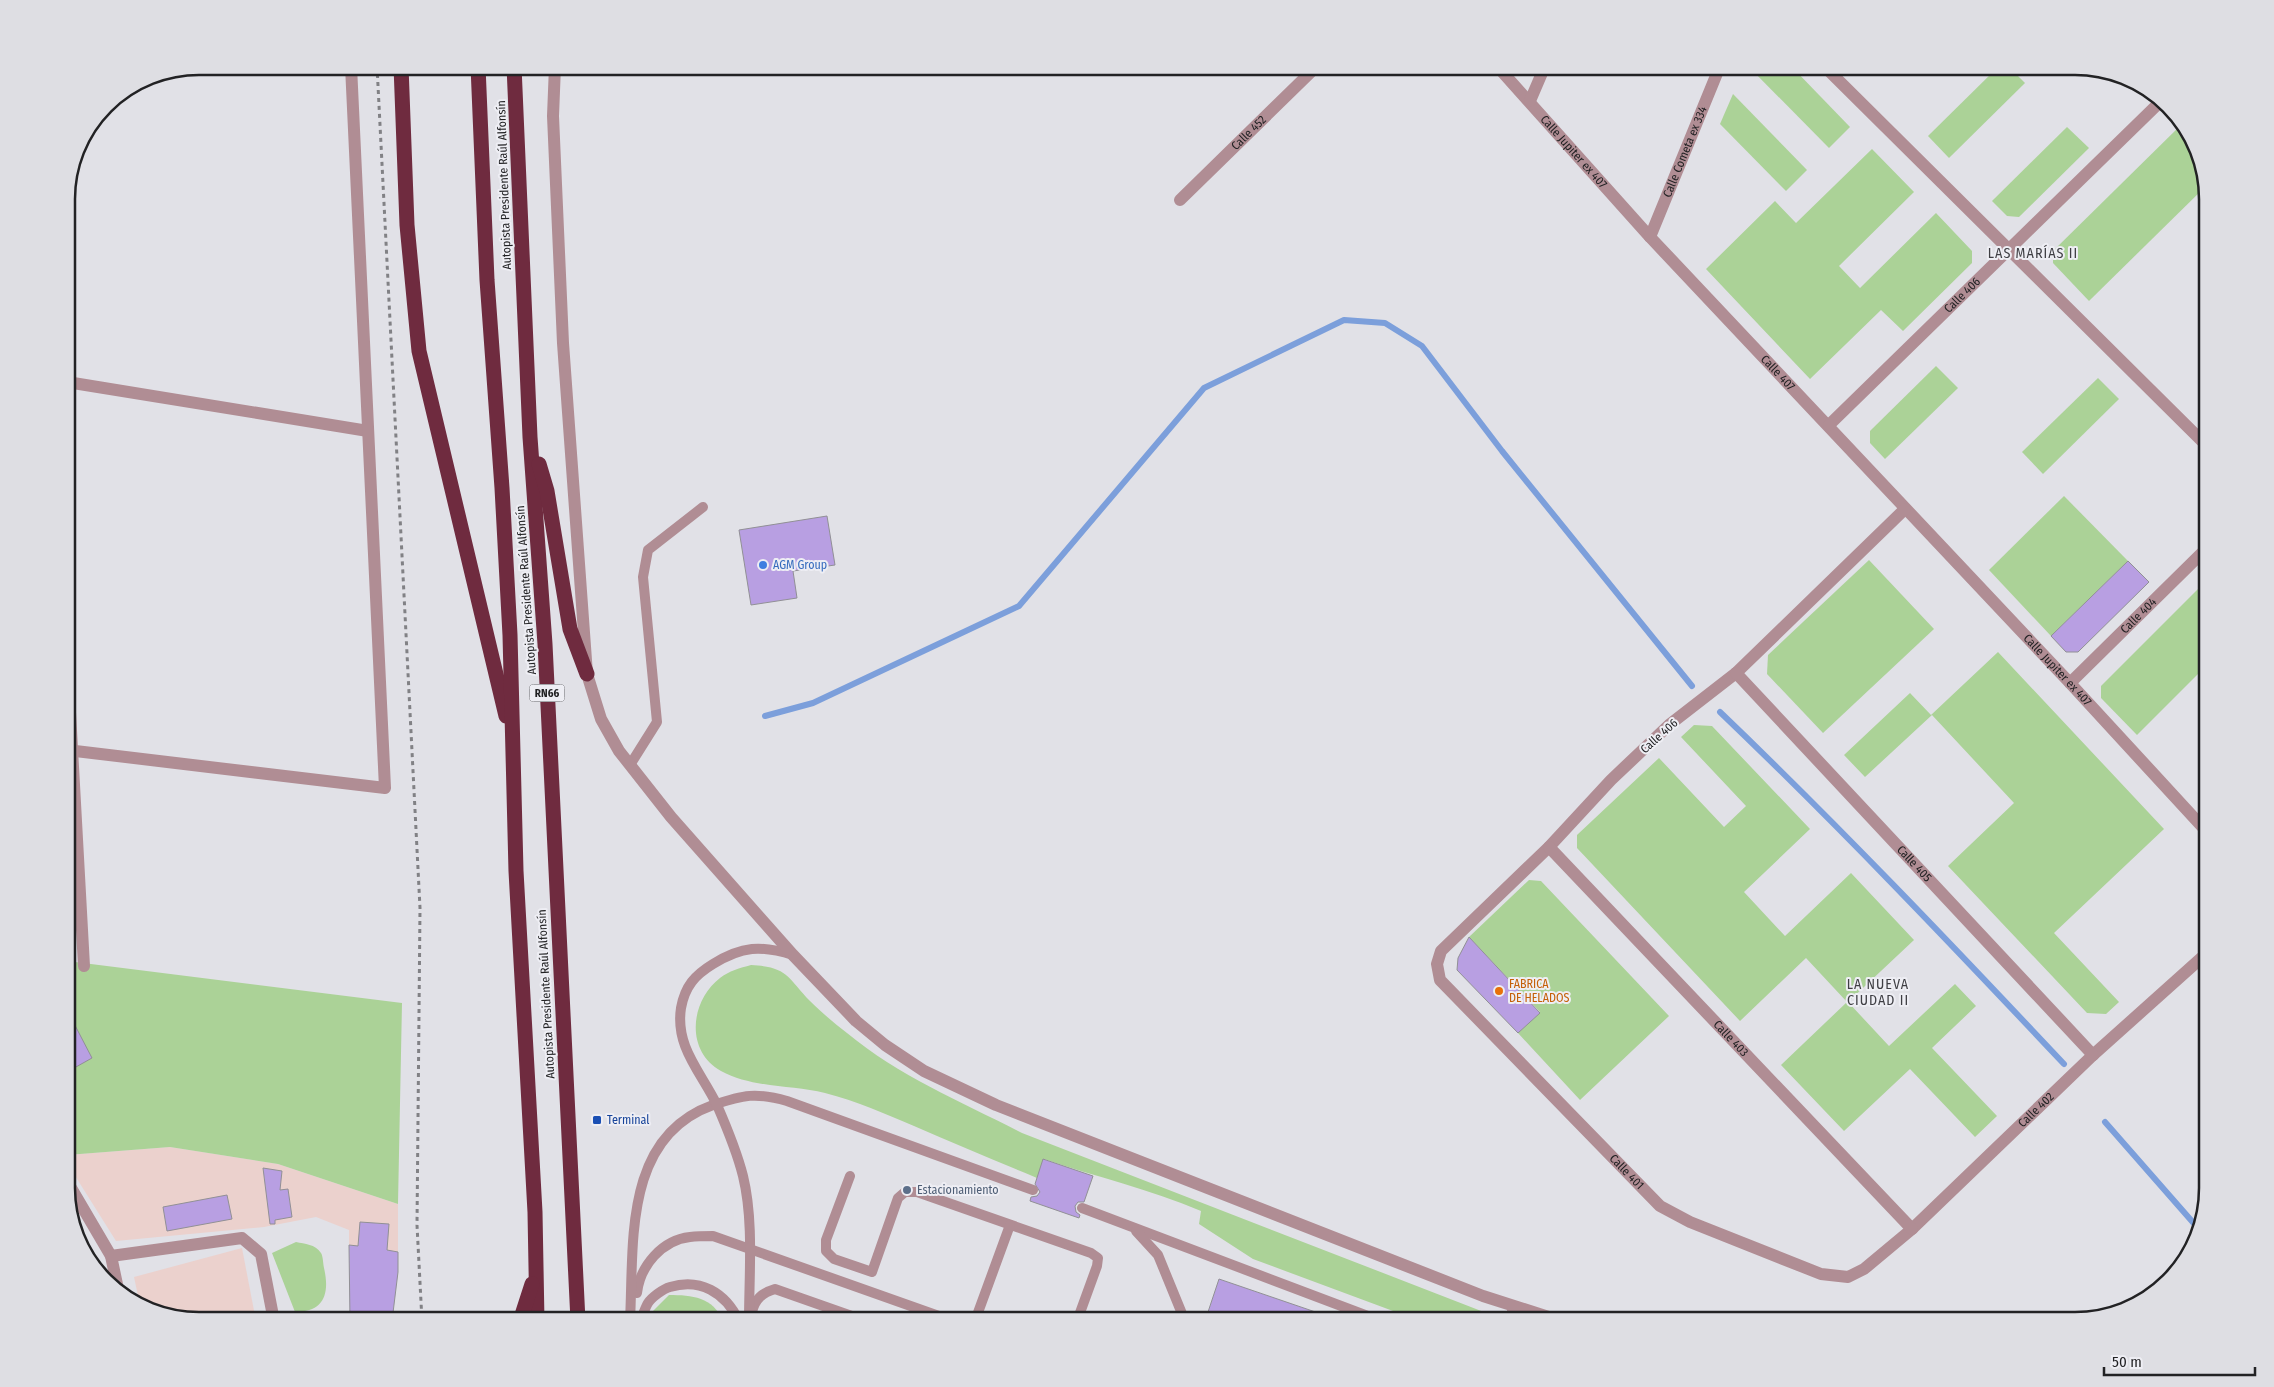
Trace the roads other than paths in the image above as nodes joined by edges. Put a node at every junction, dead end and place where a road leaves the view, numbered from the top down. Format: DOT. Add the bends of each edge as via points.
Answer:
graph roads {
  1 [pos="351,75"];
  2 [pos="401,75"];
  3 [pos="478,75"];
  4 [pos="514,75"];
  5 [pos="555,75"];
  6 [pos="1308,75"];
  7 [pos="1505,75"];
  8 [pos="1541,75"];
  9 [pos="1716,75"];
  10 [pos="1833,75"];
  11 [pos="1530,101"];
  12 [pos="2156,106"];
  13 [pos="1180,200"];
  14 [pos="1650,238"];
  15 [pos="2009,249"];
  16 [pos="75,383"];
  17 [pos="1829,426"];
  18 [pos="368,431"];
  19 [pos="530,437"];
  20 [pos="2199,438"];
  21 [pos="703,507"];
  22 [pos="1905,509"];
  23 [pos="2199,557"];
  24 [pos="1736,673"];
  25 [pos="587,674"];
  26 [pos="2070,683"];
  27 [pos="513,748"];
  28 [pos="75,751"];
  29 [pos="630,766"];
  30 [pos="2199,823"];
  31 [pos="75,836"];
  32 [pos="1549,847"];
  33 [pos="792,955"];
  34 [pos="2199,960"];
  35 [pos="84,966"];
  36 [pos="1440,980"];
  37 [pos="2093,1055"];
  38 [pos="716,1104"];
  39 [pos="850,1176"];
  40 [pos="1033,1190"];
  41 [pos="75,1196"];
  42 [pos="1082,1208"];
  43 [pos="1010,1225"];
  44 [pos="1130,1225"];
  45 [pos="1912,1229"];
  46 [pos="748,1247"];
  47 [pos="111,1256"];
  48 [pos="1864,1269"];
  49 [pos="536,1273"];
  50 [pos="116,1280"];
  51 [pos="1483,1296"];
  52 [pos="272,1312"];
  53 [pos="523,1312"];
  54 [pos="537,1312"];
  55 [pos="578,1312"];
  56 [pos="631,1312"];
  57 [pos="633,1312"];
  58 [pos="644,1312"];
  59 [pos="732,1312"];
  60 [pos="750,1312"];
  61 [pos="752,1312"];
  62 [pos="840,1312"];
  63 [pos="928,1312"];
  64 [pos="978,1312"];
  65 [pos="1080,1312"];
  66 [pos="1181,1312"];
  67 [pos="1357,1312"];
  68 [pos="1516,1312"];
  69 [pos="1533,1312"];
  1 -- 18 [label="street"];
  2 -- 27 [label="highway" via="407,225 419,351"];
  3 -- 27 [label="highway, Autopista Presidente Raúl Alfonsín / RN66"];
  4 -- 19 [label="highway, Autopista Presidente Raúl Alfonsín / RN66"];
  5 -- 25 [label="street" via="553,116 563,344"];
  6 -- 13 [label="street, Calle 452"];
  7 -- 11 [label="street, Calle Jupiter ex 407"];
  8 -- 11 [label="street"];
  9 -- 14 [label="street, Calle Cometa ex 334"];
  10 -- 15 [label="street"];
  11 -- 14 [label="street, Calle Jupiter ex 407"];
  12 -- 15 [label="street, Calle 406"];
  14 -- 17 [label="street, Calle 407"];
  15 -- 17 [label="street, Calle 406"];
  15 -- 20 [label="street"];
  16 -- 18 [label="street"];
  17 -- 22 [label="street, Calle 407"];
  18 -- 28 [label="street" via="385,788"];
  19 -- 25 [label="highway" via="547,491 570,630"];
  19 -- 55 [label="highway, Autopista Presidente Raúl Alfonsín / RN66" via="545,644"];
  21 -- 29 [label="lane" via="648,550 643,577 657,722"];
  22 -- 24 [label="street, Calle 406"];
  22 -- 26 [label="street, Calle Jupiter ex 407"];
  23 -- 26 [label="street, Calle 404"];
  24 -- 32 [label="street, Calle 406" via="1669,725 1611,780"];
  24 -- 37 [label="street, Calle 405"];
  25 -- 29 [label="street" via="601,719"];
  26 -- 30 [label="street, Calle Jupiter ex 407"];
  27 -- 49 [label="highway, Autopista Presidente Raúl Alfonsín / RN66"];
  29 -- 33 [label="street"];
  31 -- 35 [label="street"];
  32 -- 36 [label="street, Calle 406" via="1442,951 1437,964"];
  32 -- 45 [label="street, Calle 403"];
  33 -- 38 [label="lane" via="770,947 748,949 722,958 697,974 684,994 681,1037"];
  33 -- 51 [label="street" via="856,1021 884,1045 924,1071 996,1105"];
  34 -- 37 [label="street, Calle 402"];
  36 -- 48 [label="street, Calle 401" via="1660,1206 1690,1222 1821,1274 1848,1277"];
  37 -- 45 [label="street, Calle 402"];
  38 -- 40 [label="lane" via="764,1094 787,1100"];
  38 -- 46 [label="lane" via="739,1158 744,1180"];
  38 -- 56 [label="lane" via="684,1119 670,1131 648,1163 640,1189 636,1221"];
  39 -- 43 [label="lane" via="826,1240 826,1251 834,1259 872,1272 898,1198 905,1192 917,1192"];
  41 -- 47 [label="street"];
  42 -- 44 [label="lane"];
  43 -- 64 [label="lane"];
  43 -- 65 [label="lane" via="1098,1258"];
  44 -- 66 [label="lane" via="1158,1255"];
  44 -- 67 [label="lane"];
  45 -- 48 [label="street, Calle 402"];
  46 -- 57 [label="lane" via="714,1236 688,1237 661,1249 641,1273"];
  46 -- 60 [label="lane"];
  46 -- 63 [label="lane"];
  47 -- 50 [label="street"];
  47 -- 52 [label="street" via="242,1238 261,1254"];
  49 -- 53 [label="highway"];
  49 -- 54 [label="highway, Autopista Presidente Raúl Alfonsín / RN66"];
  51 -- 68 [label="lane"];
  51 -- 69 [label="street"];
  58 -- 59 [label="lane" via="648,1301 665,1289 685,1283 705,1286"];
  61 -- 62 [label="lane" via="754,1302 775,1289"];
}
